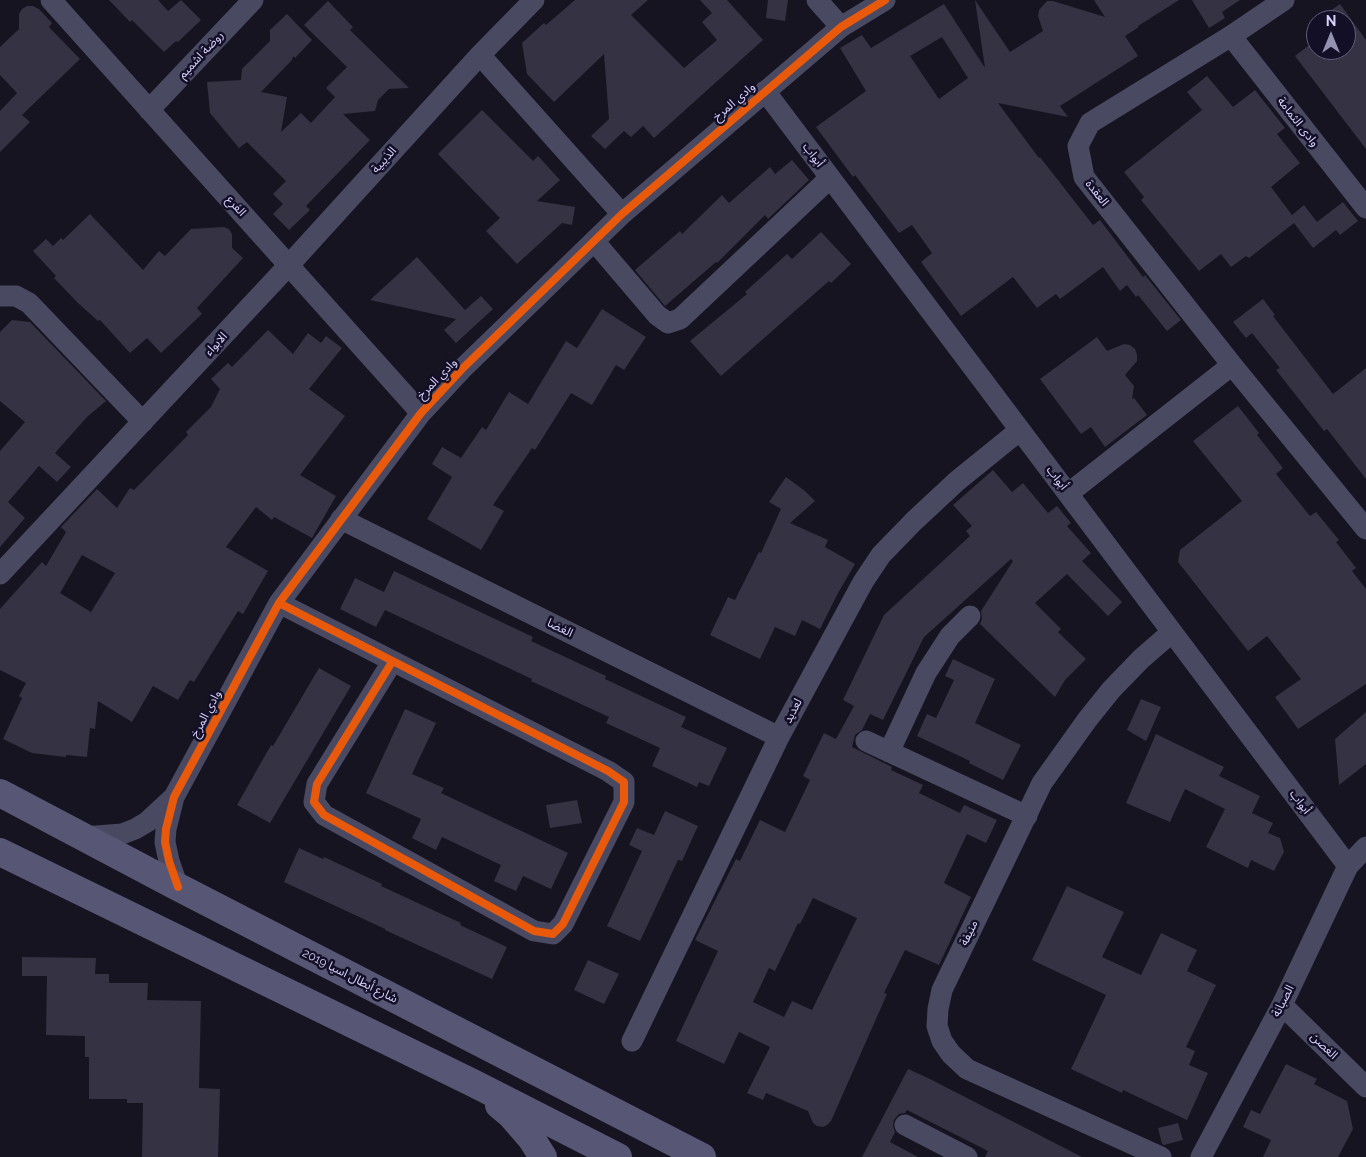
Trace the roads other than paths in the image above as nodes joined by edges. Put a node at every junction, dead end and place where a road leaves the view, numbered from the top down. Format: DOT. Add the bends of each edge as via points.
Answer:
graph roads {
  1 [pos="51,0"];
  2 [pos="253,0"];
  3 [pos="534,0"];
  4 [pos="817,0"];
  5 [pos="885,0"];
  6 [pos="1284,0"];
  7 [pos="841,27"];
  8 [pos="1230,36"];
  9 [pos="480,55"];
  10 [pos="765,91"];
  11 [pos="149,110"];
  12 [pos="830,178"];
  13 [pos="1366,208"];
  14 [pos="622,214"];
  15 [pos="594,241"];
  16 [pos="289,266"];
  17 [pos="0,296"];
  18 [pos="1232,365"];
  19 [pos="421,413"];
  20 [pos="143,422"];
  21 [pos="1020,430"];
  22 [pos="1069,493"];
  23 [pos="341,519"];
  24 [pos="1365,526"];
  25 [pos="0,574"];
  26 [pos="278,603"];
  27 [pos="970,616"];
  28 [pos="1172,632"];
  29 [pos="392,662"];
  30 [pos="779,737"];
  31 [pos="866,741"];
  32 [pos="889,752"];
  33 [pos="0,792"];
  34 [pos="174,797"];
  35 [pos="1027,816"];
  36 [pos="84,837"];
  37 [pos="1366,847"];
  38 [pos="1,852"];
  39 [pos="1348,866"];
  40 [pos="178,887"];
  41 [pos="1282,1005"];
  42 [pos="632,1041"];
  43 [pos="473,1083"];
  44 [pos="1366,1087"];
  45 [pos="905,1125"];
  46 [pos="640,1126"];
  47 [pos="668,1149"];
  48 [pos="543,1157"];
  49 [pos="618,1157"];
  50 [pos="625,1157"];
  51 [pos="702,1157"];
  52 [pos="967,1157"];
  53 [pos="1161,1157"];
  54 [pos="1201,1157"];
  1 -- 11 [label="street, الفرع"];
  2 -- 11 [label="street, روضة اشميم"];
  3 -- 9 [label="street, الذيبية"];
  4 -- 7 [label="street"];
  5 -- 7 [label="street, وادي المرخ"];
  6 -- 8 [label="street, العقدة"];
  7 -- 10 [label="street, وادي المرخ"];
  8 -- 13 [label="street, وادى الثمامة"];
  8 -- 18 [label="street, العقدة" via="1090,123 1078,146 1084,177"];
  9 -- 14 [label="street"];
  9 -- 16 [label="street, الذيبية"];
  10 -- 12 [label="street, أبواب"];
  10 -- 14 [label="street, وادي المرخ"];
  11 -- 16 [label="street, الفرع"];
  12 -- 15 [label="street" via="680,319 668,323"];
  12 -- 21 [label="street, أبواب"];
  14 -- 15 [label="street, وادي المرخ"];
  15 -- 19 [label="street, وادي المرخ"];
  16 -- 19 [label="street, الفرع"];
  16 -- 20 [label="street, الابواء"];
  17 -- 20 [label="street" via="16,296 29,304"];
  18 -- 22 [label="street"];
  18 -- 24 [label="street, العقدة"];
  19 -- 23 [label="street, وادي المرخ"];
  20 -- 25 [label="street, الابواء"];
  21 -- 22 [label="street, أبواب"];
  21 -- 30 [label="street, لعديد" via="957,481 881,555 863,582"];
  22 -- 28 [label="street, أبواب"];
  23 -- 26 [label="street, وادي المرخ"];
  23 -- 30 [label="street, الغضا"];
  26 -- 29 [label="street"];
  26 -- 34 [label="street, وادي المرخ"];
  27 -- 32 [label="street" via="950,636 926,673"];
  28 -- 35 [label="street, منيفة" via="1111,690 1087,720 1042,784"];
  28 -- 39 [label="street, أبواب"];
  29 -- 29 [label="street" via="624,782 624,802 563,924 553,934 534,931 517,922 324,815 314,802 318,784"];
  30 -- 42 [label="street, لعديد"];
  31 -- 32 [label="street"];
  32 -- 35 [label="street"];
  33 -- 36 [label="main road, شارع أبطال اسيا 2019"];
  34 -- 36 [label="street, وادي المرخ" via="135,829 122,834"];
  34 -- 40 [label="street, وادي المرخ" via="165,842"];
  35 -- 53 [label="street, منيفة" via="942,990 937,1026 942,1041 966,1069"];
  36 -- 40 [label="main road, شارع أبطال اسيا 2019"];
  37 -- 39 [label="street, الصبانة"];
  38 -- 43 [label="main road"];
  39 -- 41 [label="street, الصبانة"];
  40 -- 46 [label="main road, شارع أبطال اسيا 2019"];
  41 -- 44 [label="street, الغصن"];
  41 -- 54 [label="street, الصبانة"];
  43 -- 48 [label="main road" via="511,1115"];
  43 -- 49 [label="main road"];
  45 -- 52 [label="street"];
  46 -- 47 [label="main road, شارع أبطال اسيا 2019"];
  46 -- 50 [label="main road"];
  47 -- 51 [label="main road, شارع أبطال اسيا 2019"];
}
